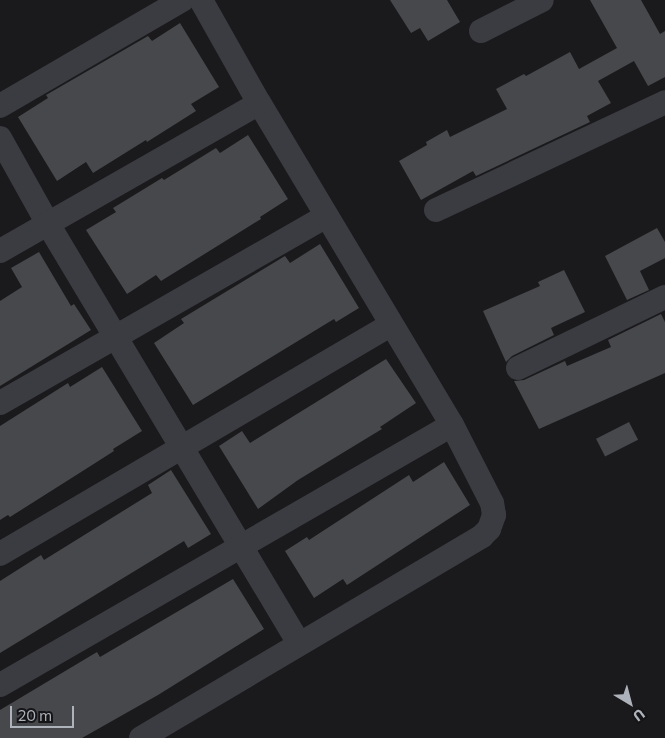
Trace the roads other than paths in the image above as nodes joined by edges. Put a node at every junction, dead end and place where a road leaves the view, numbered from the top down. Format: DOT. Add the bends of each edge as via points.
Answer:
graph roads {
  1 [pos="182,0"];
  2 [pos="201,0"];
  3 [pos="542,0"];
  4 [pos="481,31"];
  5 [pos="665,102"];
  6 [pos="259,103"];
  7 [pos="0,106"];
  8 [pos="0,138"];
  9 [pos="436,210"];
  10 [pos="326,216"];
  11 [pos="48,224"];
  12 [pos="0,251"];
  13 [pos="665,297"];
  14 [pos="390,325"];
  15 [pos="115,337"];
  16 [pos="518,368"];
  17 [pos="0,403"];
  18 [pos="452,425"];
  19 [pos="182,449"];
  20 [pos="242,546"];
  21 [pos="0,554"];
  22 [pos="299,644"];
  23 [pos="0,685"];
  24 [pos="141,738"];
  1 -- 7 [label="street"];
  2 -- 6 [label="street"];
  3 -- 4 [label="street"];
  5 -- 9 [label="street"];
  6 -- 10 [label="street"];
  6 -- 11 [label="street"];
  8 -- 11 [label="street"];
  10 -- 14 [label="street"];
  10 -- 15 [label="street"];
  11 -- 12 [label="street"];
  11 -- 15 [label="street"];
  13 -- 16 [label="street"];
  14 -- 18 [label="street"];
  14 -- 19 [label="street"];
  15 -- 17 [label="street"];
  15 -- 19 [label="street"];
  18 -- 20 [label="street"];
  18 -- 22 [label="street" via="492,503 494,515 489,529"];
  19 -- 20 [label="street"];
  19 -- 21 [label="street"];
  20 -- 22 [label="street"];
  20 -- 23 [label="street"];
  22 -- 24 [label="street"];
}
